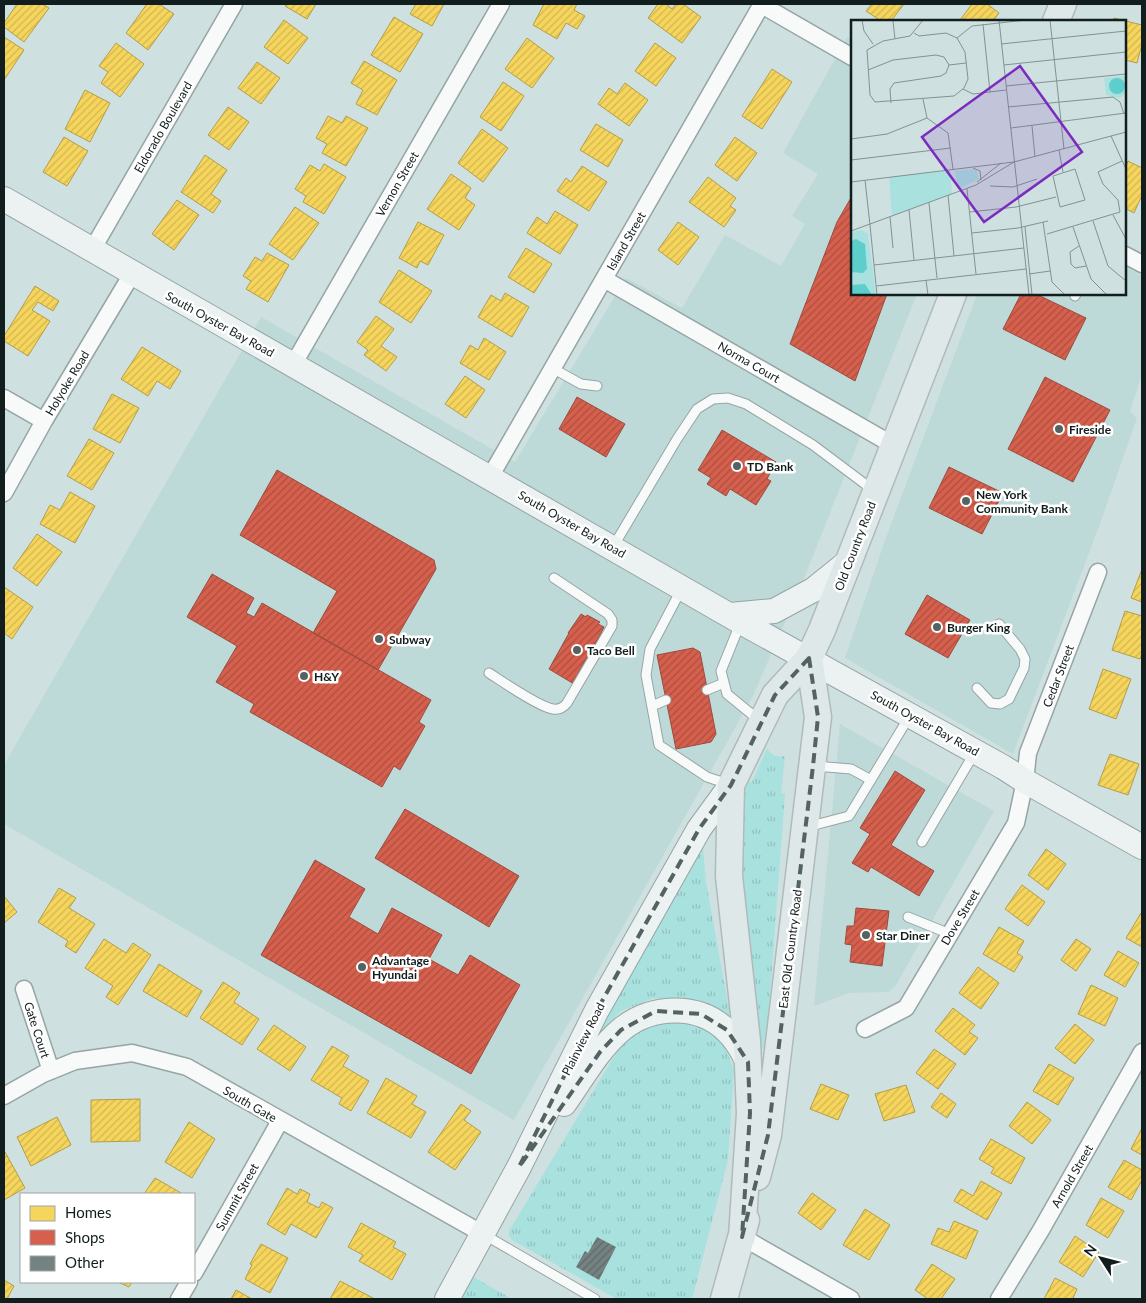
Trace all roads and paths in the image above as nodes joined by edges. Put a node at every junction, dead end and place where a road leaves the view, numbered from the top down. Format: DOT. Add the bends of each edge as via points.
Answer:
graph roads {
  1 [pos="234,4"];
  2 [pos="501,4"];
  3 [pos="761,4"];
  4 [pos="1063,4"];
  5 [pos="1056,20"];
  6 [pos="851,56"];
  7 [pos="4,199"];
  8 [pos="92,250"];
  9 [pos="1126,256"];
  10 [pos="1142,264"];
  11 [pos="132,274"];
  12 [pos="604,279"];
  13 [pos="953,295"];
  14 [pos="293,365"];
  15 [pos="552,368"];
  16 [pos="597,386"];
  17 [pos="4,398"];
  18 [pos="44,421"];
  19 [pos="893,446"];
  20 [pos="490,477"];
  21 [pos="876,491"];
  22 [pos="4,493"];
  23 [pos="613,547"];
  24 [pos="849,561"];
  25 [pos="1098,572"];
  26 [pos="554,578"];
  27 [pos="682,588"];
  28 [pos="736,619"];
  29 [pos="999,624"];
  30 [pos="809,658"];
  31 [pos="489,673"];
  32 [pos="724,683"];
  33 [pos="977,688"];
  34 [pos="707,690"];
  35 [pos="666,700"];
  36 [pos="652,706"];
  37 [pos="910,715"];
  38 [pos="762,723"];
  39 [pos="975,751"];
  40 [pos="813,766"];
  41 [pos="871,780"];
  42 [pos="1025,781"];
  43 [pos="731,785"];
  44 [pos="804,828"];
  45 [pos="922,842"];
  46 [pos="1142,847"];
  47 [pos="908,917"];
  48 [pos="950,934"];
  49 [pos="24,989"];
  50 [pos="865,1029"];
  51 [pos="1142,1052"];
  52 [pos="748,1062"];
  53 [pos="51,1071"];
  54 [pos="4,1096"];
  55 [pos="280,1121"];
  56 [pos="519,1167"];
  57 [pos="483,1234"];
  58 [pos="742,1237"];
  59 [pos="195,1271"];
  60 [pos="188,1283"];
  61 [pos="179,1299"];
  62 [pos="447,1299"];
  63 [pos="596,1299"];
  64 [pos="724,1299"];
  65 [pos="851,1299"];
  66 [pos="999,1299"];
  1 -- 8 [label="street, Eldorado Boulevard"];
  2 -- 14 [label="street, Vernon Street"];
  3 -- 6 [label="street"];
  3 -- 12 [label="street, Island Street"];
  4 -- 5 [label="main road"];
  7 -- 8 [label="main road, South Oyster Bay Road"];
  8 -- 11 [label="main road, South Oyster Bay Road"];
  9 -- 10 [label="street"];
  11 -- 14 [label="main road, South Oyster Bay Road"];
  11 -- 18 [label="street, Holyoke Road"];
  12 -- 15 [label="street, Island Street"];
  12 -- 19 [label="street, Norma Court"];
  13 -- 19 [label="main road, Old Country Road"];
  14 -- 20 [label="main road, South Oyster Bay Road"];
  15 -- 16 [label="lane" via="581,384"];
  15 -- 20 [label="street, Island Street"];
  17 -- 18 [label="street"];
  18 -- 22 [label="street, Holyoke Road"];
  19 -- 21 [label="main road, Old Country Road"];
  20 -- 23 [label="main road, South Oyster Bay Road"];
  21 -- 23 [label="lane" via="820,450 746,404 728,398 714,399 697,409"];
  21 -- 24 [label="main road, Old Country Road"];
  23 -- 27 [label="main road, South Oyster Bay Road"];
  24 -- 28 [label="main road" via="813,590 774,611"];
  24 -- 30 [label="main road, Old Country Road"];
  25 -- 42 [label="street, Cedar Street" via="1028,753"];
  26 -- 31 [label="lane" via="608,614 612,620 612,626 564,708 555,710 544,706"];
  27 -- 28 [label="main road, South Oyster Bay Road"];
  27 -- 36 [label="lane" via="650,649 646,675"];
  28 -- 30 [label="main road, South Oyster Bay Road"];
  28 -- 32 [label="lane" via="721,671"];
  29 -- 33 [label="lane" via="1020,649 1025,658 1024,668 1009,699 1000,704 991,702"];
  30 -- 37 [label="main road, South Oyster Bay Road"];
  30 -- 38 [label="main road, Old Country Road" via="775,695"];
  30 -- 40 [label="main road, East Old Country Road" via="818,717"];
  32 -- 34 [label="lane"];
  32 -- 38 [label="lane" via="727,694"];
  35 -- 36 [label="lane"];
  36 -- 43 [label="lane" via="659,745 707,777"];
  37 -- 39 [label="main road, South Oyster Bay Road"];
  37 -- 41 [label="lane"];
  38 -- 43 [label="main road, Old Country Road"];
  39 -- 42 [label="main road, South Oyster Bay Road"];
  39 -- 45 [label="lane"];
  40 -- 41 [label="lane" via="851,769"];
  40 -- 44 [label="main road, East Old Country Road"];
  41 -- 44 [label="lane" via="849,816"];
  42 -- 46 [label="main road, South Oyster Bay Road"];
  42 -- 48 [label="street, Dove Street" via="1016,823"];
  43 -- 52 [label="main road, East Old Country Road" via="729,876"];
  43 -- 56 [label="main road, Plainview Road" via="699,829 597,1010"];
  44 -- 58 [label="main road, East Old Country Road" via="768,1135"];
  47 -- 48 [label="lane"];
  48 -- 50 [label="street, Dove Street" via="906,1008"];
  49 -- 53 [label="street, Gate Court"];
  51 -- 66 [label="street, Arnold Street"];
  52 -- 56 [label="main road" via="727,1030 701,1014 672,1010 644,1016 621,1030 600,1052"];
  52 -- 58 [label="main road, East Old Country Road" via="750,1113"];
  53 -- 54 [label="street, South Gate"];
  53 -- 55 [label="street, South Gate" via="76,1062 132,1053 186,1067"];
  55 -- 57 [label="street, South Gate"];
  55 -- 59 [label="street, Summit Street"];
  56 -- 57 [label="main road, Plainview Road"];
  57 -- 62 [label="main road, Plainview Road"];
  57 -- 63 [label="lane"];
  58 -- 64 [label="main road, East Old Country Road"];
  58 -- 65 [label="street"];
  60 -- 61 [label="street"];
}
